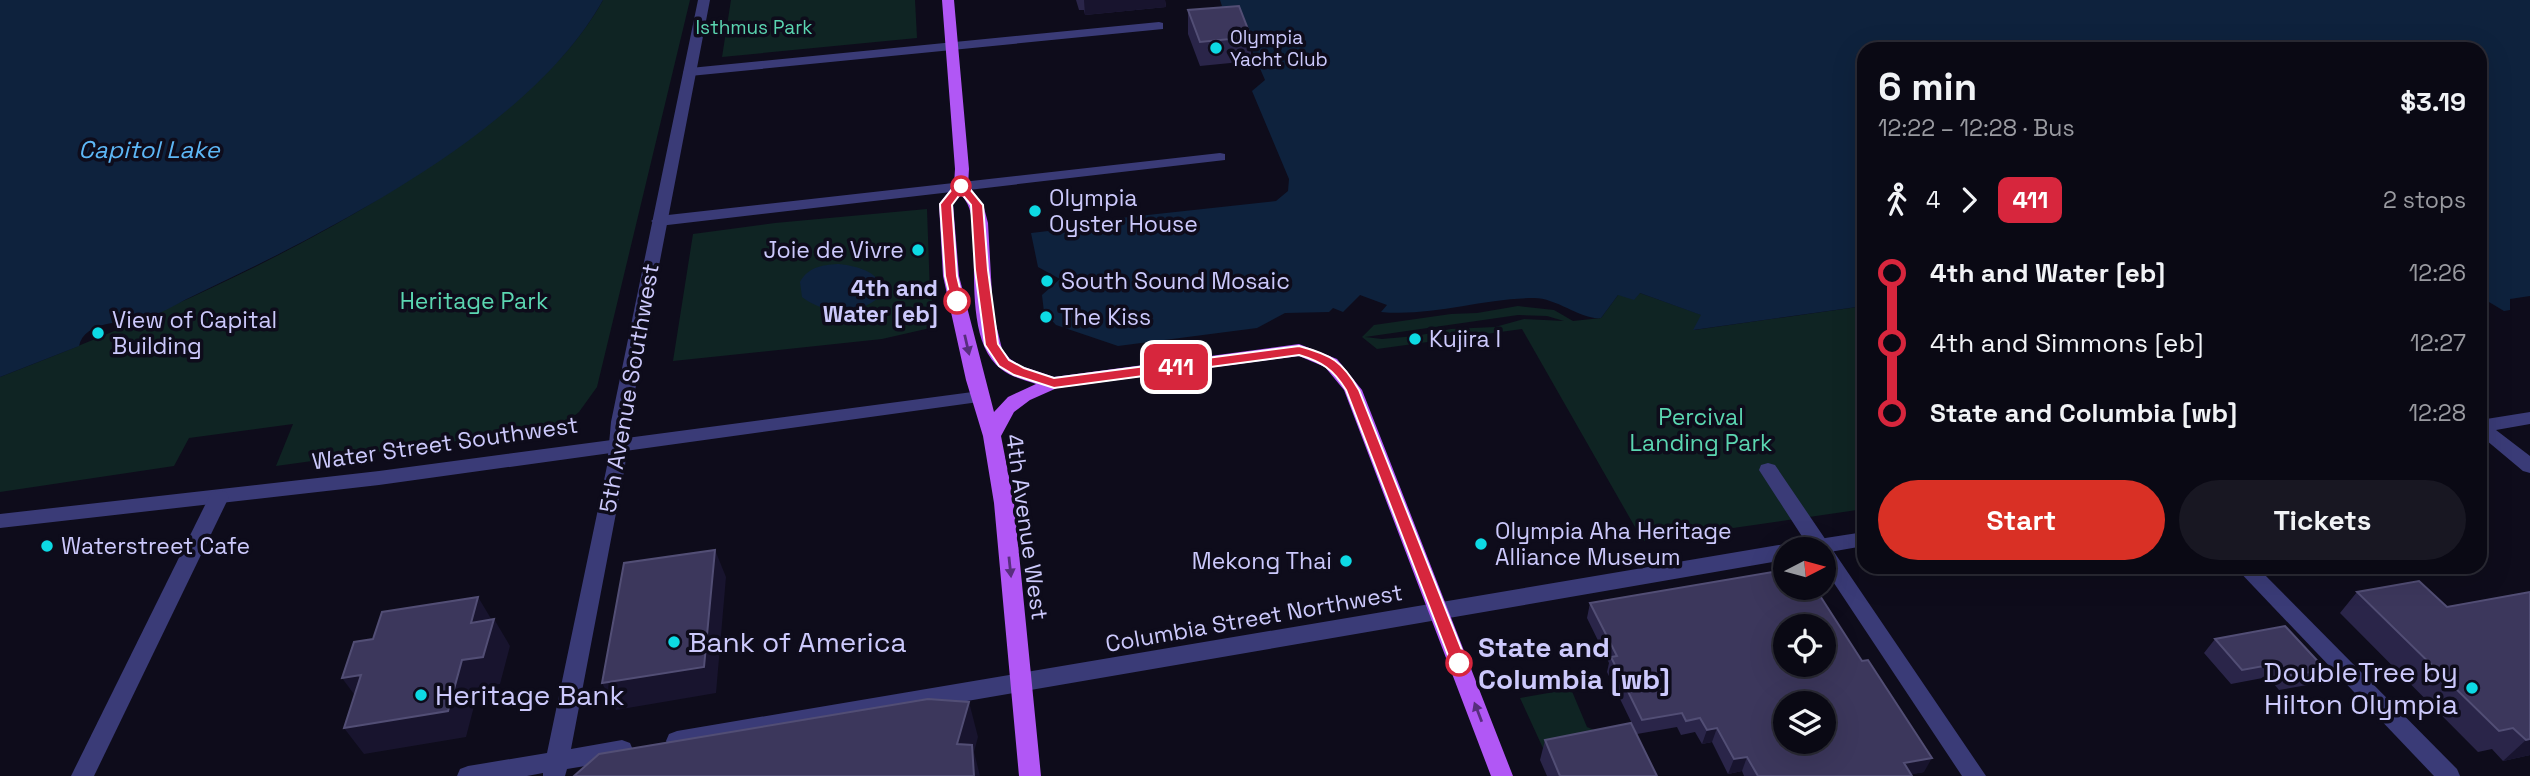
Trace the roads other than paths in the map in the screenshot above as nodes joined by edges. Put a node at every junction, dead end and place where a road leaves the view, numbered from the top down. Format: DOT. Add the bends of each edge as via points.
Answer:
graph roads {
  1 [pos="704,0"];
  2 [pos="948,0"];
  3 [pos="1159,26"];
  4 [pos="951,46"];
  5 [pos="690,72"];
  6 [pos="1220,158"];
  7 [pos="961,186"];
  8 [pos="659,221"];
  9 [pos="1054,383"];
  10 [pos="980,397"];
  11 [pos="2530,418"];
  12 [pos="2487,425"];
  13 [pos="2487,432"];
  14 [pos="992,436"];
  15 [pos="617,445"];
  16 [pos="2530,466"];
  17 [pos="1768,470"];
  18 [pos="219,497"];
  19 [pos="0,522"];
  20 [pos="1809,537"];
  21 [pos="1857,540"];
  22 [pos="1836,545"];
  23 [pos="1773,554"];
  24 [pos="2252,574"];
  25 [pos="1836,578"];
  26 [pos="1439,611"];
  27 [pos="1020,682"];
  28 [pos="555,769"];
  29 [pos="82,776"];
  30 [pos="468,776"];
  31 [pos="1030,776"];
  32 [pos="1502,776"];
  33 [pos="1975,776"];
  34 [pos="2449,776"];
  1 -- 5 [label="street, 5th Avenue Southwest"];
  2 -- 4 [label="main road, 4th Avenue West"];
  3 -- 4 [label="street"];
  4 -- 5 [label="street"];
  4 -- 7 [label="main road, 4th Avenue West"];
  5 -- 8 [label="street, 5th Avenue Southwest"];
  6 -- 7 [label="street"];
  7 -- 8 [label="street"];
  7 -- 9 [label="main road" via="977,205 991,345 1004,363"];
  7 -- 10 [label="main road, 4th Avenue West, one-way" via="946,204 951,276"];
  8 -- 15 [label="street, 5th Avenue Southwest"];
  9 -- 14 [label="main road" via="1004,409"];
  9 -- 26 [label="main road" via="1280,351 1299,350 1326,359 1340,369 1353,390"];
  10 -- 14 [label="main road, 4th Avenue West"];
  10 -- 15 [label="street, Water Street Southwest"];
  11 -- 12 [label="street"];
  13 -- 16 [label="street"];
  14 -- 27 [label="main road, 4th Avenue West, one-way" via="1004,503"];
  15 -- 18 [label="street, Water Street Southwest"];
  15 -- 28 [label="street, 5th Avenue Southwest"];
  17 -- 20 [label="street"];
  18 -- 19 [label="street, Water Street Southwest"];
  18 -- 29 [label="street"];
  21 -- 22 [label="street"];
  23 -- 26 [label="street, Columbia Street Northwest"];
  24 -- 34 [label="street"];
  25 -- 33 [label="street"];
  26 -- 27 [label="street, Columbia Street Northwest"];
  32 -- 26 [label="main road, one-way"];
  27 -- 28 [label="street, Columbia Street Northwest" via="647,746"];
  27 -- 31 [label="main road, 4th Avenue West"];
  28 -- 30 [label="street, Columbia Street Northwest"];
}
